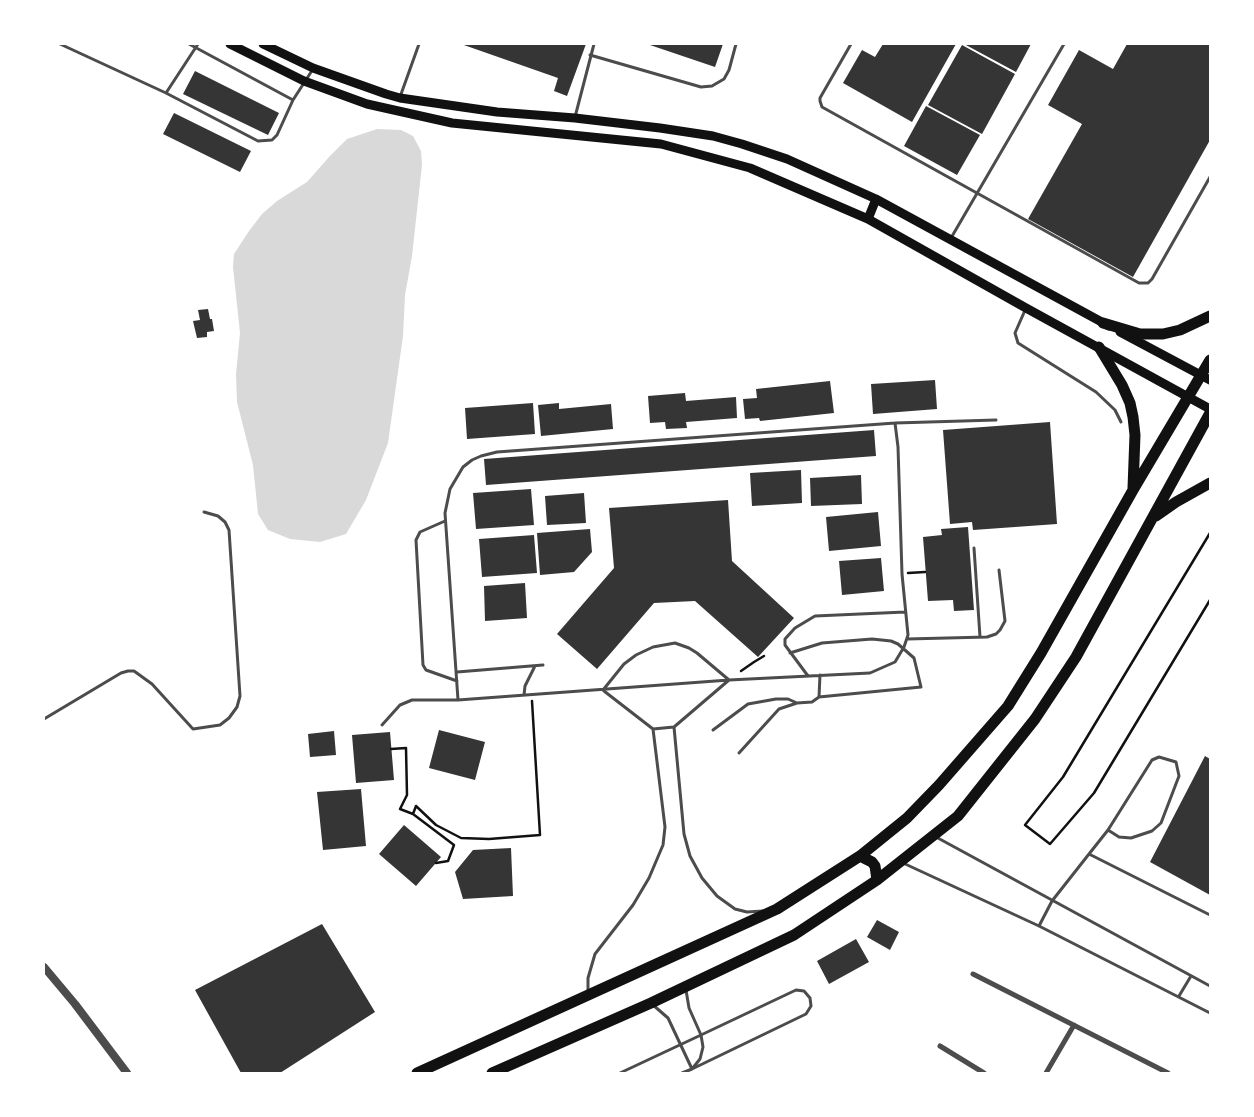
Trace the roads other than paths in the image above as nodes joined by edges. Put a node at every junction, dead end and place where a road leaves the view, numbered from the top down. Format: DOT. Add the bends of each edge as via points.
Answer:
graph roads {
  1 [pos="60,44"];
  2 [pos="189,44"];
  3 [pos="198,44"];
  4 [pos="230,44"];
  5 [pos="263,44"];
  6 [pos="418,44"];
  7 [pos="594,44"];
  8 [pos="736,44"];
  9 [pos="851,44"];
  10 [pos="1064,44"];
  11 [pos="195,48"];
  12 [pos="590,54"];
  13 [pos="313,68"];
  14 [pos="304,81"];
  15 [pos="166,93"];
  16 [pos="400,98"];
  17 [pos="293,100"];
  18 [pos="575,118"];
  19 [pos="1210,177"];
  20 [pos="976,192"];
  21 [pos="876,199"];
  22 [pos="868,219"];
  23 [pos="950,239"];
  24 [pos="1026,308"];
  25 [pos="1210,316"];
  26 [pos="1103,323"];
  27 [pos="1099,347"];
  28 [pos="1210,360"];
  29 [pos="1206,378"];
  30 [pos="1189,396"];
  31 [pos="1210,409"];
  32 [pos="1210,413"];
  33 [pos="996,420"];
  34 [pos="1120,422"];
  35 [pos="895,423"];
  36 [pos="1210,483"];
  37 [pos="1133,490"];
  38 [pos="204,512"];
  39 [pos="1154,518"];
  40 [pos="445,521"];
  41 [pos="974,548"];
  42 [pos="999,570"];
  43 [pos="905,612"];
  44 [pos="980,637"];
  45 [pos="907,639"];
  46 [pos="903,649"];
  47 [pos="790,653"];
  48 [pos="544,665"];
  49 [pos="535,666"];
  50 [pos="457,672"];
  51 [pos="820,675"];
  52 [pos="808,676"];
  53 [pos="729,680"];
  54 [pos="457,681"];
  55 [pos="603,690"];
  56 [pos="524,695"];
  57 [pos="819,697"];
  58 [pos="458,700"];
  59 [pos="797,703"];
  60 [pos="44,719"];
  61 [pos="382,725"];
  62 [pos="674,727"];
  63 [pos="653,729"];
  64 [pos="713,730"];
  65 [pos="739,753"];
  66 [pos="1108,830"];
  67 [pos="933,836"];
  68 [pos="1089,854"];
  69 [pos="860,856"];
  70 [pos="901,862"];
  71 [pos="877,880"];
  72 [pos="1052,901"];
  73 [pos="777,909"];
  74 [pos="1210,915"];
  75 [pos="1039,926"];
  76 [pos="44,967"];
  77 [pos="972,974"];
  78 [pos="1191,976"];
  79 [pos="1210,986"];
  80 [pos="686,987"];
  81 [pos="588,994"];
  82 [pos="1179,996"];
  83 [pos="651,1003"];
  84 [pos="1210,1013"];
  85 [pos="1074,1025"];
  86 [pos="701,1036"];
  87 [pos="681,1045"];
  88 [pos="940,1046"];
  89 [pos="692,1069"];
  90 [pos="1158,1071"];
  91 [pos="127,1073"];
  92 [pos="417,1073"];
  93 [pos="492,1073"];
  94 [pos="620,1073"];
  95 [pos="684,1073"];
  96 [pos="984,1073"];
  97 [pos="1046,1073"];
  98 [pos="1168,1073"];
  1 -- 15 [label="lane"];
  2 -- 11 [label="lane"];
  3 -- 11 [label="lane"];
  4 -- 14 [label="main road"];
  5 -- 13 [label="main road"];
  6 -- 16 [label="lane"];
  7 -- 12 [label="lane"];
  8 -- 12 [label="lane" via="724,79 712,86 701,87"];
  9 -- 20 [label="lane" via="820,98 822,107"];
  10 -- 20 [label="lane"];
  11 -- 15 [label="lane"];
  11 -- 17 [label="lane"];
  12 -- 18 [label="lane"];
  13 -- 14 [label="lane"];
  13 -- 16 [label="main road"];
  14 -- 17 [label="lane"];
  14 -- 22 [label="main road" via="367,104 452,124 661,144 750,168"];
  15 -- 17 [label="lane" via="258,142 272,140 278,135"];
  16 -- 18 [label="main road" via="497,112"];
  18 -- 21 [label="main road" via="714,136 787,160"];
  19 -- 20 [label="lane" via="1152,279 1145,284"];
  20 -- 23 [label="lane"];
  21 -- 22 [label="main road"];
  21 -- 23 [label="main road"];
  22 -- 24 [label="main road"];
  23 -- 26 [label="main road"];
  24 -- 27 [label="main road"];
  24 -- 34 [label="lane" via="1015,333 1018,343 1096,392 1114,410"];
  25 -- 26 [label="highway" via="1163,334 1140,334"];
  26 -- 29 [label="main road"];
  27 -- 30 [label="main road"];
  27 -- 37 [label="highway" via="1130,403 1133,417"];
  28 -- 29 [label="highway"];
  29 -- 30 [label="highway"];
  30 -- 31 [label="main road"];
  30 -- 37 [label="highway"];
  32 -- 39 [label="highway"];
  33 -- 35 [label="lane"];
  35 -- 40 [label="lane" via="497,452 472,460 463,467 450,489"];
  35 -- 43 [label="lane"];
  36 -- 39 [label="highway"];
  37 -- 69 [label="highway" via="1008,706 907,818"];
  38 -- 60 [label="lane" via="218,516 229,530 240,696 230,718 220,725 193,729 152,684 128,670"];
  39 -- 67 [label="highway" via="1076,657 1036,719 958,816"];
  40 -- 50 [label="lane"];
  40 -- 54 [label="lane" via="420,532 416,540 423,665 426,670"];
  41 -- 44 [label="lane"];
  42 -- 44 [label="lane" via="1005,621 996,634"];
  43 -- 45 [label="lane"];
  43 -- 47 [label="lane" via="815,616 794,628 786,639 785,645"];
  44 -- 45 [label="lane"];
  45 -- 46 [label="lane"];
  46 -- 47 [label="lane" via="891,641 872,639 822,643"];
  46 -- 51 [label="lane" via="895,662 870,673"];
  46 -- 57 [label="lane" via="914,658 921,688"];
  47 -- 52 [label="lane"];
  48 -- 49 [label="lane"];
  49 -- 50 [label="lane"];
  49 -- 56 [label="lane" via="524,686"];
  50 -- 54 [label="lane"];
  51 -- 52 [label="lane"];
  51 -- 57 [label="lane"];
  52 -- 53 [label="lane"];
  53 -- 55 [label="lane"];
  53 -- 55 [label="lane" via="697,653 675,643 653,647 636,655 624,664"];
  53 -- 62 [label="lane"];
  54 -- 58 [label="lane"];
  55 -- 56 [label="lane"];
  55 -- 63 [label="lane"];
  56 -- 58 [label="lane"];
  57 -- 59 [label="lane" via="812,702"];
  58 -- 61 [label="lane" via="405,702"];
  59 -- 64 [label="lane" via="776,699 748,704"];
  59 -- 65 [label="lane" via="779,709"];
  62 -- 63 [label="lane"];
  62 -- 73 [label="lane" via="684,834 690,856 702,878 717,896 735,909 747,912"];
  63 -- 81 [label="lane" via="665,827 663,846 633,905 595,954 588,978"];
  66 -- 66 [label="lane" via="1152,760 1159,757 1176,762 1179,776 1161,823 1152,831 1131,838 1119,837"];
  66 -- 68 [label="lane"];
  67 -- 70 [label="highway"];
  67 -- 72 [label="lane"];
  68 -- 72 [label="lane"];
  68 -- 74 [label="lane"];
  69 -- 71 [label="highway" via="875,866"];
  69 -- 73 [label="highway"];
  70 -- 71 [label="highway"];
  70 -- 75 [label="lane"];
  71 -- 80 [label="highway" via="794,935"];
  72 -- 75 [label="lane"];
  72 -- 78 [label="lane"];
  73 -- 81 [label="highway"];
  75 -- 82 [label="lane"];
  76 -- 91 [label="street"];
  77 -- 85 [label="street"];
  78 -- 79 [label="lane"];
  78 -- 82 [label="lane"];
  80 -- 83 [label="highway"];
  80 -- 86 [label="lane" via="689,1008"];
  81 -- 92 [label="highway"];
  82 -- 84 [label="lane"];
  83 -- 87 [label="lane" via="668,1018"];
  83 -- 93 [label="highway"];
  85 -- 90 [label="street"];
  85 -- 97 [label="street"];
  86 -- 87 [label="lane"];
  86 -- 89 [label="lane" via="700,1059"];
  86 -- 89 [label="lane" via="796,990 804,991 810,998 811,1006 806,1014"];
  87 -- 89 [label="lane"];
  87 -- 94 [label="lane"];
  88 -- 96 [label="street"];
  89 -- 95 [label="lane"];
  90 -- 98 [label="street"];
}
